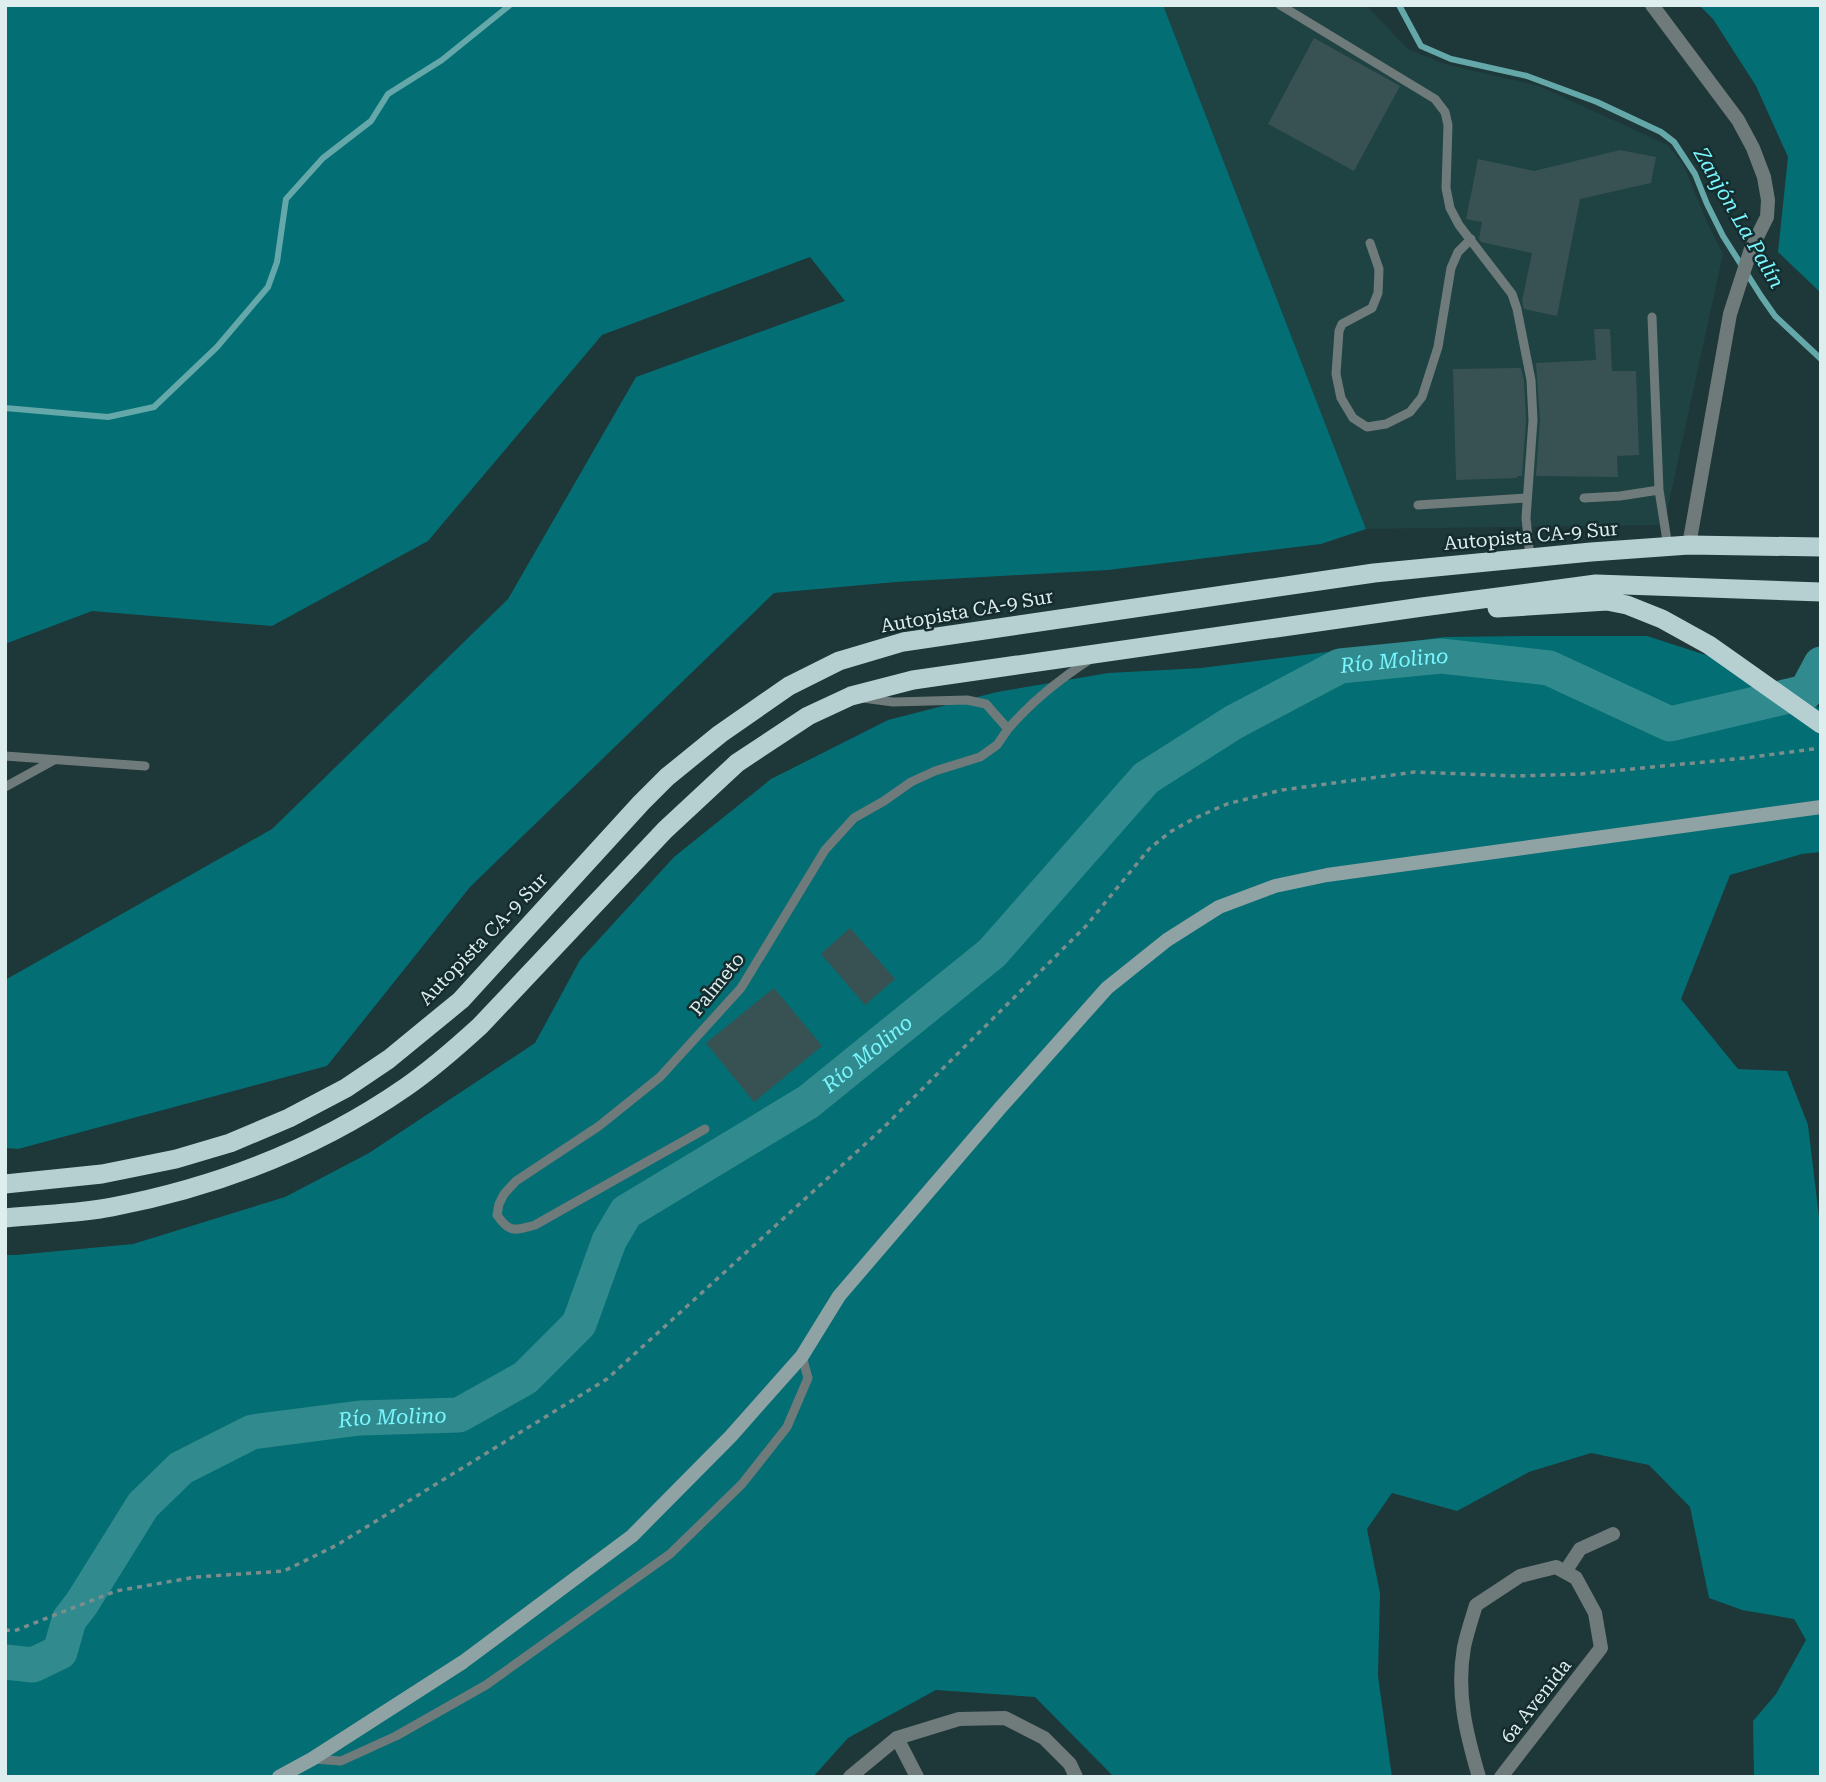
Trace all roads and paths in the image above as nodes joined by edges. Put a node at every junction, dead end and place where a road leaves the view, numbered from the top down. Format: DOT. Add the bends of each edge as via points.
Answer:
graph roads {
  1 [pos="1280,5"];
  2 [pos="1652,5"];
  3 [pos="1471,239"];
  4 [pos="1370,243"];
  5 [pos="1651,317"];
  6 [pos="1659,490"];
  7 [pos="1527,498"];
  8 [pos="1584,498"];
  9 [pos="1418,505"];
  10 [pos="1689,545"];
  11 [pos="1668,547"];
  12 [pos="1821,547"];
  13 [pos="1530,558"];
  14 [pos="1821,592"];
  15 [pos="1422,607"];
  16 [pos="1099,653"];
  17 [pos="851,696"];
  18 [pos="1821,724"];
  19 [pos="1008,729"];
  20 [pos="1821,748"];
  21 [pos="5,756"];
  22 [pos="55,759"];
  23 [pos="145,766"];
  24 [pos="5,786"];
  25 [pos="1821,807"];
  26 [pos="705,1129"];
  27 [pos="5,1184"];
  28 [pos="5,1218"];
  29 [pos="802,1356"];
  30 [pos="1613,1534"];
  31 [pos="1561,1570"];
  32 [pos="5,1630"];
  33 [pos="897,1738"];
  34 [pos="312,1759"];
  35 [pos="1073,1770"];
  36 [pos="279,1777"];
  37 [pos="850,1777"];
  38 [pos="917,1777"];
  39 [pos="1479,1777"];
  40 [pos="1501,1777"];
  1 -- 3 [label="lane" via="1435,99 1448,125 1446,188 1450,208"];
  2 -- 10 [label="street" via="1738,120 1764,177 1768,200 1767,218 1751,249 1730,314"];
  3 -- 4 [label="lane" via="1451,268 1438,347 1422,397 1410,412 1367,427 1353,418 1341,398 1336,374 1342,324 1372,308 1378,293 1379,269"];
  3 -- 7 [label="lane" via="1512,294 1517,309 1531,380"];
  5 -- 6 [label="lane"];
  6 -- 8 [label="lane"];
  6 -- 11 [label="lane"];
  7 -- 9 [label="lane"];
  7 -- 13 [label="lane"];
  10 -- 11 [label="highway, Autopista CA-9 Sur"];
  10 -- 12 [label="highway, Autopista CA-9 Sur"];
  11 -- 13 [label="highway, Autopista CA-9 Sur"];
  13 -- 27 [label="highway, Autopista CA-9 Sur" via="1374,573 1091,613 903,642 839,661 789,686 667,777 461,1000 346,1088 230,1143 176,1159 102,1174"];
  14 -- 15 [label="highway" via="1596,584"];
  15 -- 16 [label="highway"];
  15 -- 18 [label="highway" via="1461,610 1617,602 1709,645"];
  16 -- 17 [label="highway" via="913,680"];
  16 -- 19 [label="lane" via="1065,676"];
  17 -- 19 [label="lane" via="892,702 967,700 986,704"];
  17 -- 28 [label="highway" via="808,716 737,763 665,830 481,1026 406,1087 360,1116 240,1173 185,1191 109,1208"];
  19 -- 26 [label="lane, Palmeto" via="997,745 980,757 911,782 854,818 825,850 741,988 660,1077 599,1126 516,1181 504,1194 497,1216 514,1230 535,1225"];
  20 -- 32 [label="path" via="1581,774 1415,772 1282,790 1227,804 1194,819 1149,849 1086,926 884,1127 607,1379 337,1545 284,1572 196,1577 116,1591 15,1631"];
  21 -- 22 [label="lane"];
  22 -- 23 [label="lane"];
  22 -- 24 [label="lane"];
  25 -- 29 [label="main road" via="1327,875 1275,886 1219,907 1167,940 1107,988 839,1296"];
  29 -- 34 [label="main road" via="731,1437 632,1536 463,1662"];
  29 -- 34 [label="lane" via="808,1378 788,1426 742,1484 670,1554 486,1685 341,1761"];
  30 -- 31 [label="street" via="1580,1549"];
  31 -- 39 [label="street" via="1520,1576 1476,1605 1464,1647 1461,1700"];
  31 -- 40 [label="street, 6a Avenida" via="1576,1578 1595,1614 1601,1648"];
  33 -- 35 [label="street" via="959,1719 1005,1718 1044,1738"];
  33 -- 37 [label="street"];
  33 -- 38 [label="street"];
  34 -- 36 [label="main road"];
}
